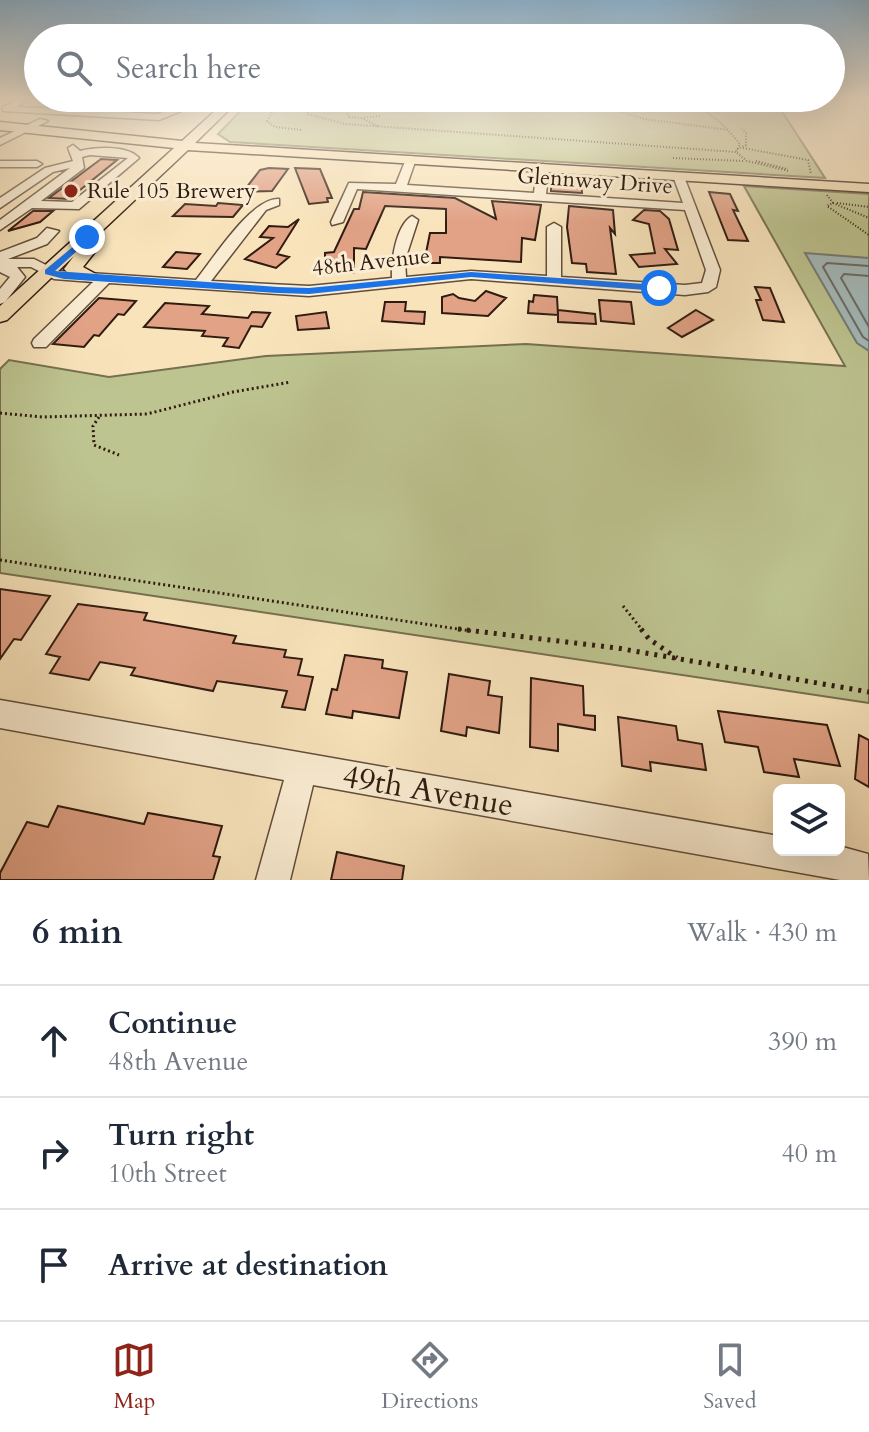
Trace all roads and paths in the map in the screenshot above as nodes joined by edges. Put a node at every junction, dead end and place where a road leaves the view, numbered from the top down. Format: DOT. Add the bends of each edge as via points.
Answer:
graph roads {
  1 [pos="88,140"];
  2 [pos="130,140"];
  3 [pos="156,140"];
  4 [pos="193,140"];
  5 [pos="212,140"];
  6 [pos="583,140"];
  7 [pos="737,140"];
  8 [pos="745,140"];
  9 [pos="148,142"];
  10 [pos="186,146"];
  11 [pos="743,148"];
  12 [pos="242,150"];
  13 [pos="736,150"];
  14 [pos="260,151"];
  15 [pos="75,155"];
  16 [pos="673,158"];
  17 [pos="411,159"];
  18 [pos="747,161"];
  19 [pos="0,164"];
  20 [pos="37,164"];
  21 [pos="543,167"];
  22 [pos="801,173"];
  23 [pos="811,174"];
  24 [pos="679,176"];
  25 [pos="815,179"];
  26 [pos="400,188"];
  27 [pos="869,188"];
  28 [pos="825,190"];
  29 [pos="138,191"];
  30 [pos="540,198"];
  31 [pos="275,202"];
  32 [pos="833,203"];
  33 [pos="0,204"];
  34 [pos="30,204"];
  35 [pos="121,207"];
  36 [pos="691,207"];
  37 [pos="869,207"];
  38 [pos="869,218"];
  39 [pos="106,220"];
  40 [pos="412,220"];
  41 [pos="337,222"];
  42 [pos="0,226"];
  43 [pos="554,227"];
  44 [pos="0,232"];
  45 [pos="869,235"];
  46 [pos="2,259"];
  47 [pos="48,272"];
  48 [pos="100,277"];
  49 [pos="554,279"];
  50 [pos="399,281"];
  51 [pos="201,284"];
  52 [pos="0,299"];
  53 [pos="0,316"];
  54 [pos="40,343"];
  55 [pos="291,382"];
  56 [pos="0,413"];
  57 [pos="99,417"];
  58 [pos="119,455"];
  59 [pos="0,560"];
  60 [pos="623,606"];
  61 [pos="680,660"];
  62 [pos="868,691"];
  63 [pos="0,714"];
  64 [pos="302,769"];
  65 [pos="858,873"];
  66 [pos="273,880"];
  1 -- 15 [label="street"];
  2 -- 9 [label="main road"];
  3 -- 9 [label="main road"];
  4 -- 10 [label="main road"];
  5 -- 14 [label="main road"];
  6 -- 13 [label="path"];
  7 -- 13 [label="path"];
  8 -- 11 [label="path"];
  9 -- 10 [label="main road"];
  9 -- 35 [label="main road" via="160,155 122,191"];
  10 -- 12 [label="main road"];
  10 -- 29 [label="main road"];
  11 -- 13 [label="path"];
  11 -- 23 [label="path" via="808,160"];
  12 -- 14 [label="main road"];
  12 -- 29 [label="main road" via="191,156"];
  13 -- 18 [label="path"];
  14 -- 17 [label="main road"];
  15 -- 33 [label="street"];
  15 -- 34 [label="street" via="80,166"];
  15 -- 34 [label="street" via="134,158 75,206"];
  16 -- 18 [label="path"];
  17 -- 21 [label="main road"];
  17 -- 26 [label="street"];
  18 -- 18 [label="path" via="772,163 790,171 781,170"];
  19 -- 20 [label="street"];
  21 -- 24 [label="main road"];
  21 -- 30 [label="street"];
  22 -- 23 [label="path"];
  23 -- 25 [label="path"];
  24 -- 27 [label="main road"];
  24 -- 36 [label="street"];
  26 -- 30 [label="street, Glennway Drive"];
  26 -- 41 [label="street, Glennway Drive" via="353,185"];
  28 -- 32 [label="path"];
  29 -- 35 [label="main road"];
  30 -- 36 [label="street, Glennway Drive"];
  31 -- 51 [label="street" via="262,207"];
  32 -- 37 [label="path"];
  32 -- 38 [label="path"];
  32 -- 45 [label="path" via="826,204"];
  34 -- 42 [label="street"];
  35 -- 39 [label="main road"];
  36 -- 49 [label="street, 48th Avenue" via="713,270 708,287"];
  39 -- 47 [label="main road"];
  39 -- 48 [label="main road" via="103,236 73,269"];
  40 -- 50 [label="street" via="398,260"];
  43 -- 49 [label="street"];
  44 -- 46 [label="street" via="52,231"];
  46 -- 47 [label="street, 48th Avenue" via="43,265"];
  46 -- 52 [label="street" via="18,277"];
  47 -- 48 [label="street, 48th Avenue"];
  47 -- 53 [label="main road"];
  48 -- 51 [label="street, 48th Avenue"];
  48 -- 54 [label="street"];
  49 -- 50 [label="street, 48th Avenue" via="471,275"];
  50 -- 51 [label="street, 48th Avenue" via="309,291"];
  55 -- 57 [label="path" via="147,414"];
  56 -- 57 [label="path"];
  57 -- 58 [label="path" via="93,426 94,445"];
  59 -- 61 [label="path"];
  60 -- 61 [label="path" via="649,639"];
  61 -- 62 [label="path"];
  63 -- 64 [label="street, 49th Avenue"];
  64 -- 65 [label="street, 49th Avenue"];
  64 -- 66 [label="street"];
}
